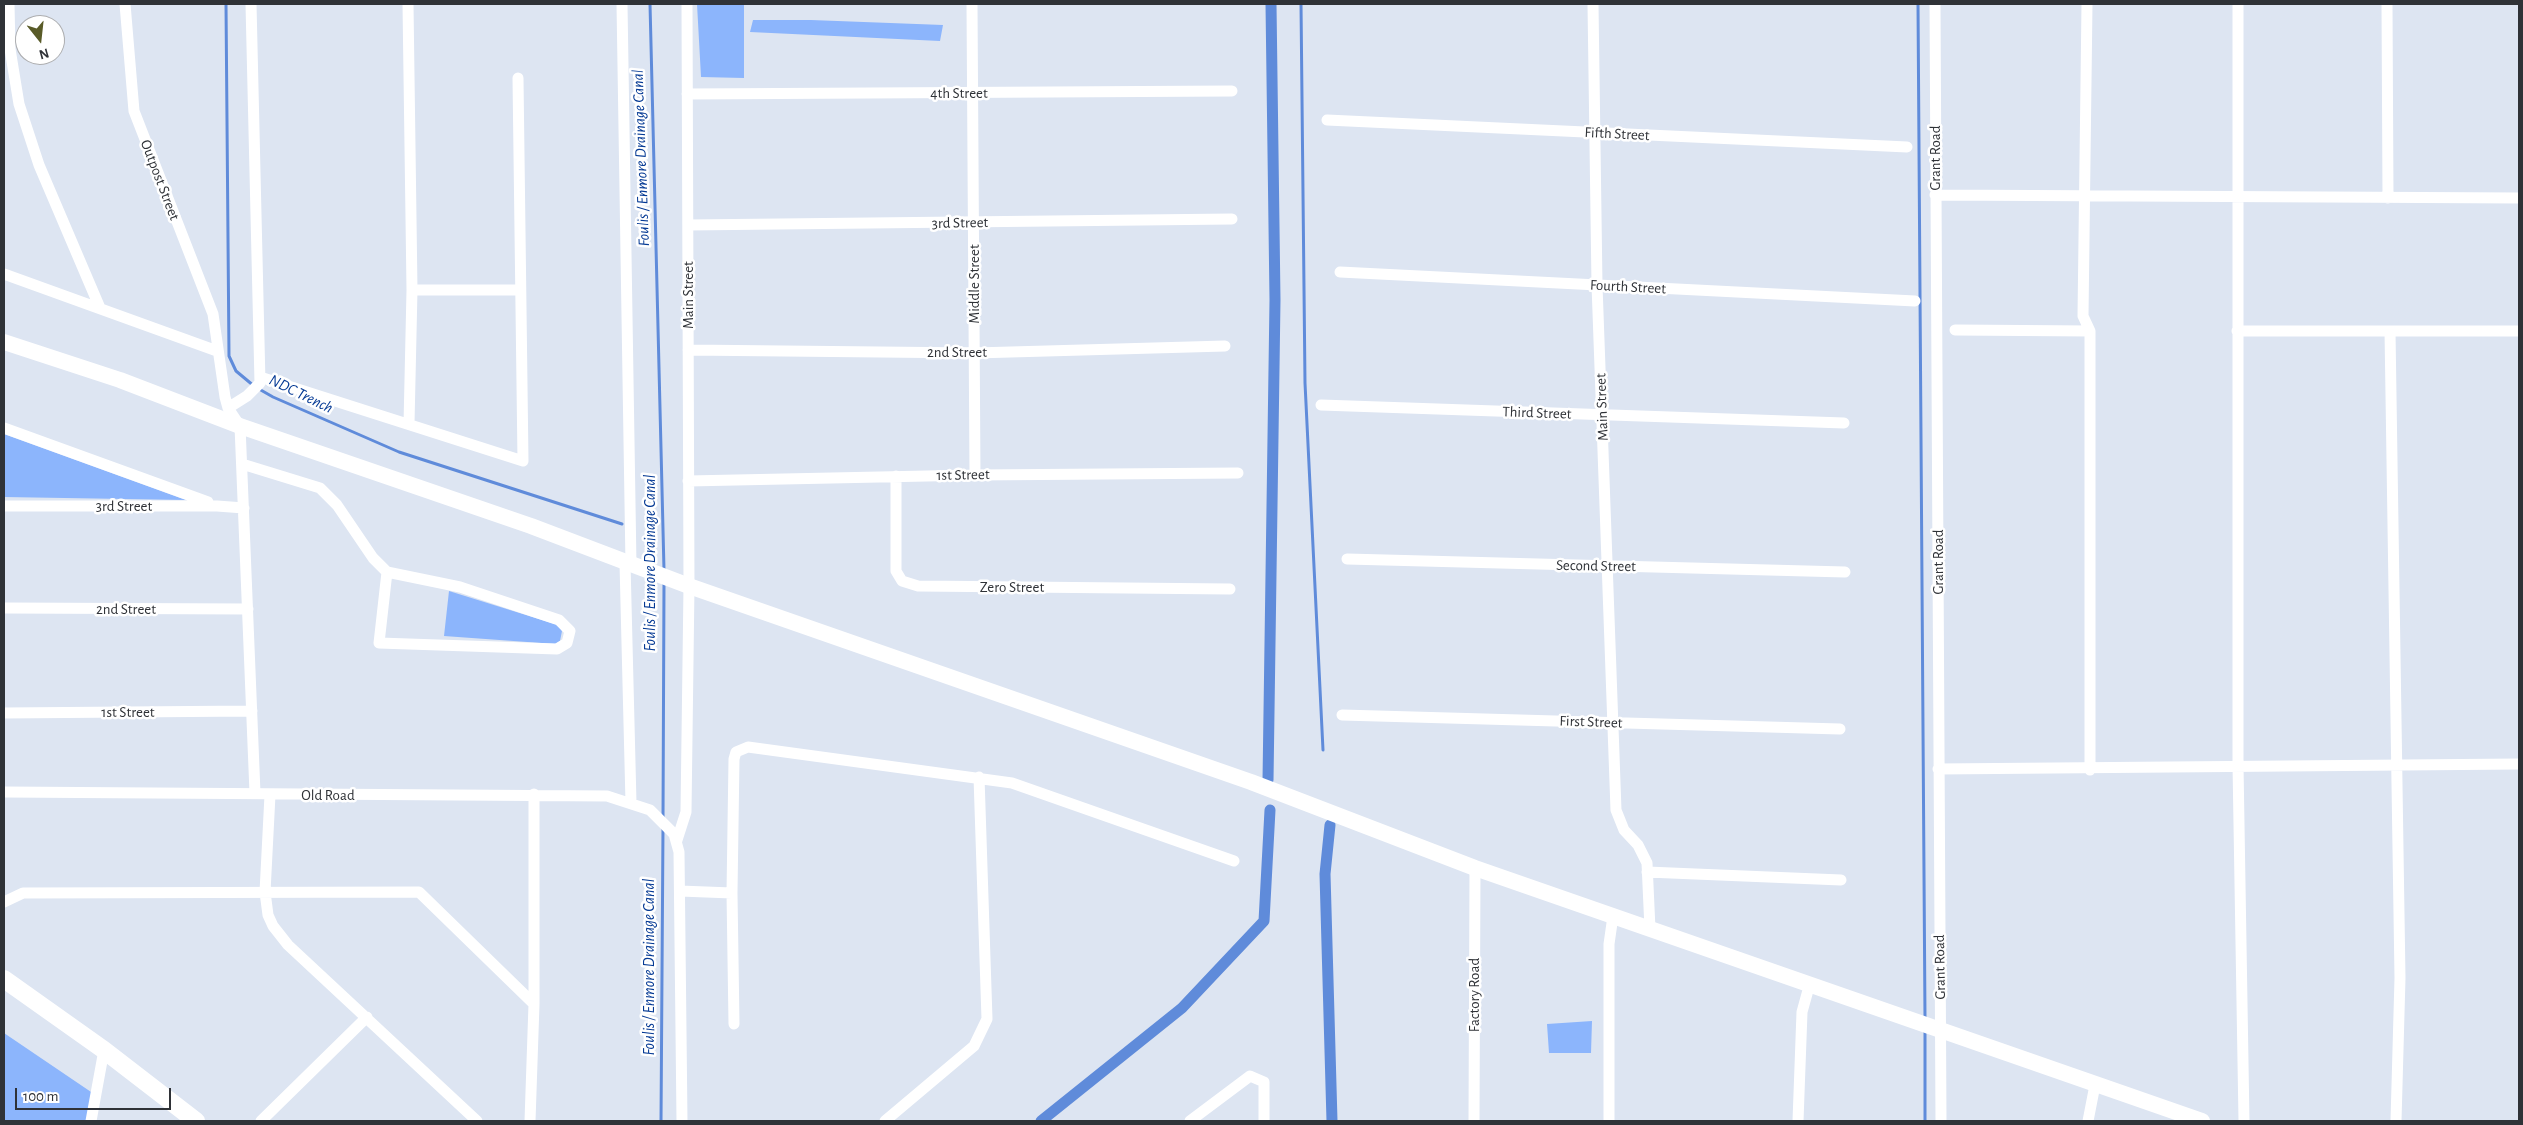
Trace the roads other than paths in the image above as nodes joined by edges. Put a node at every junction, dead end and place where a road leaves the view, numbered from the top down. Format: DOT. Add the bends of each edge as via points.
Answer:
graph roads {
  1 [pos="9,4"];
  2 [pos="125,4"];
  3 [pos="251,4"];
  4 [pos="408,4"];
  5 [pos="622,4"];
  6 [pos="687,4"];
  7 [pos="972,4"];
  8 [pos="1593,4"];
  9 [pos="1935,4"];
  10 [pos="2086,4"];
  11 [pos="2238,4"];
  12 [pos="2387,4"];
  13 [pos="518,78"];
  14 [pos="1232,91"];
  15 [pos="973,93"];
  16 [pos="687,94"];
  17 [pos="1327,120"];
  18 [pos="1595,132"];
  19 [pos="1907,147"];
  20 [pos="1935,195"];
  21 [pos="2085,195"];
  22 [pos="2239,195"];
  23 [pos="2388,198"];
  24 [pos="2519,198"];
  25 [pos="1232,219"];
  26 [pos="974,223"];
  27 [pos="688,226"];
  28 [pos="1340,272"];
  29 [pos="4,274"];
  30 [pos="1598,285"];
  31 [pos="412,290"];
  32 [pos="520,290"];
  33 [pos="1915,301"];
  34 [pos="100,308"];
  35 [pos="1955,330"];
  36 [pos="2090,331"];
  37 [pos="2237,331"];
  38 [pos="2390,331"];
  39 [pos="2519,331"];
  40 [pos="4,342"];
  41 [pos="1225,346"];
  42 [pos="688,350"];
  43 [pos="217,351"];
  44 [pos="975,353"];
  45 [pos="260,380"];
  46 [pos="1321,405"];
  47 [pos="228,408"];
  48 [pos="1602,415"];
  49 [pos="1844,423"];
  50 [pos="409,424"];
  51 [pos="240,426"];
  52 [pos="4,428"];
  53 [pos="242,464"];
  54 [pos="1238,473"];
  55 [pos="975,475"];
  56 [pos="896,476"];
  57 [pos="688,481"];
  58 [pos="4,506"];
  59 [pos="217,506"];
  60 [pos="244,508"];
  61 [pos="1346,559"];
  62 [pos="628,564"];
  63 [pos="1607,566"];
  64 [pos="387,572"];
  65 [pos="1845,572"];
  66 [pos="689,586"];
  67 [pos="1230,589"];
  68 [pos="4,608"];
  69 [pos="248,609"];
  70 [pos="252,711"];
  71 [pos="4,712"];
  72 [pos="1342,715"];
  73 [pos="1612,723"];
  74 [pos="1840,729"];
  75 [pos="2519,764"];
  76 [pos="2238,765"];
  77 [pos="2395,765"];
  78 [pos="1938,769"];
  79 [pos="2090,770"];
  80 [pos="979,777"];
  81 [pos="4,792"];
  82 [pos="255,793"];
  83 [pos="534,794"];
  84 [pos="270,795"];
  85 [pos="631,803"];
  86 [pos="675,837"];
  87 [pos="1234,861"];
  88 [pos="1475,868"];
  89 [pos="1647,872"];
  90 [pos="1841,880"];
  91 [pos="680,891"];
  92 [pos="265,892"];
  93 [pos="732,893"];
  94 [pos="4,902"];
  95 [pos="1615,922"];
  96 [pos="1650,929"];
  97 [pos="4,979"];
  98 [pos="1808,988"];
  99 [pos="534,1004"];
  100 [pos="367,1017"];
  101 [pos="734,1024"];
  102 [pos="1941,1029"];
  103 [pos="104,1050"];
  104 [pos="2095,1085"];
  105 [pos="91,1121"];
  106 [pos="196,1121"];
  107 [pos="261,1121"];
  108 [pos="477,1121"];
  109 [pos="530,1121"];
  110 [pos="682,1121"];
  111 [pos="885,1121"];
  112 [pos="1190,1121"];
  113 [pos="1264,1121"];
  114 [pos="1474,1121"];
  115 [pos="1609,1121"];
  116 [pos="1798,1121"];
  117 [pos="1941,1121"];
  118 [pos="2088,1121"];
  119 [pos="2202,1121"];
  120 [pos="2244,1121"];
  121 [pos="2396,1121"];
  1 -- 34 [label="street" via="10,49 19,104 39,164"];
  2 -- 43 [label="street, Outpost Street" via="134,111 213,314"];
  3 -- 45 [label="street"];
  4 -- 31 [label="street"];
  5 -- 62 [label="street"];
  6 -- 16 [label="street, Main Street"];
  7 -- 15 [label="street, Middle Street"];
  8 -- 18 [label="street, Main Street"];
  9 -- 20 [label="street, Grant Road"];
  10 -- 21 [label="street"];
  11 -- 22 [label="street"];
  12 -- 23 [label="street"];
  13 -- 32 [label="street"];
  14 -- 15 [label="street, 4th Street"];
  15 -- 16 [label="street, 4th Street"];
  15 -- 26 [label="street, Middle Street"];
  16 -- 27 [label="street, Main Street"];
  17 -- 18 [label="street, Fifth Street"];
  18 -- 19 [label="street, Fifth Street"];
  18 -- 30 [label="street, Main Street"];
  20 -- 21 [label="street"];
  20 -- 78 [label="street, Grant Road"];
  21 -- 22 [label="street"];
  21 -- 36 [label="street" via="2083,316"];
  22 -- 23 [label="street"];
  22 -- 37 [label="street"];
  23 -- 24 [label="street"];
  25 -- 26 [label="street, 3rd Street"];
  26 -- 27 [label="street, 3rd Street"];
  26 -- 44 [label="street, Middle Street"];
  27 -- 42 [label="street, Main Street"];
  28 -- 30 [label="street, Fourth Street"];
  29 -- 34 [label="street"];
  30 -- 33 [label="street, Fourth Street"];
  30 -- 48 [label="street, Main Street"];
  31 -- 32 [label="street"];
  31 -- 50 [label="street"];
  32 -- 50 [label="street" via="523,461"];
  34 -- 43 [label="street"];
  35 -- 36 [label="street"];
  36 -- 79 [label="street"];
  37 -- 38 [label="street"];
  37 -- 76 [label="street"];
  38 -- 39 [label="street"];
  38 -- 77 [label="street"];
  40 -- 51 [label="main road" via="120,380"];
  41 -- 44 [label="street, 2nd Street"];
  42 -- 44 [label="street, 2nd Street"];
  42 -- 57 [label="street, Main Street"];
  43 -- 47 [label="street, Outpost Street"];
  44 -- 55 [label="street, Middle Street"];
  45 -- 47 [label="street" via="247,396"];
  45 -- 50 [label="street"];
  46 -- 48 [label="street, Third Street"];
  47 -- 51 [label="street"];
  48 -- 49 [label="street, Third Street"];
  48 -- 63 [label="street, Main Street"];
  51 -- 53 [label="street"];
  51 -- 62 [label="main road" via="531,526"];
  52 -- 59 [label="street"];
  53 -- 60 [label="street"];
  53 -- 64 [label="street" via="320,488 337,505 373,558"];
  54 -- 55 [label="street, 1st Street"];
  55 -- 56 [label="street, 1st Street"];
  56 -- 57 [label="street, 1st Street"];
  56 -- 67 [label="street, Zero Street" via="896,571 902,581 910,584"];
  57 -- 66 [label="street, Main Street"];
  58 -- 59 [label="street, 3rd Street"];
  59 -- 60 [label="street, 3rd Street"];
  60 -- 69 [label="street"];
  61 -- 63 [label="street, Second Street"];
  62 -- 66 [label="main road"];
  62 -- 85 [label="street"];
  63 -- 65 [label="street, Second Street"];
  63 -- 73 [label="street, Main Street"];
  64 -- 64 [label="street" via="379,643 557,649 567,643 570,631 559,620 460,587"];
  66 -- 86 [label="street, Main Street" via="686,812"];
  66 -- 88 [label="main road" via="1269,789"];
  68 -- 69 [label="street, 2nd Street"];
  69 -- 70 [label="street"];
  70 -- 71 [label="street, 1st Street"];
  70 -- 82 [label="street"];
  72 -- 73 [label="street, First Street"];
  73 -- 74 [label="street, First Street"];
  73 -- 89 [label="street, Main Street" via="1616,810 1624,830 1638,845 1647,863"];
  75 -- 77 [label="street"];
  76 -- 77 [label="street"];
  76 -- 79 [label="street"];
  76 -- 120 [label="street"];
  77 -- 121 [label="street" via="2400,978"];
  78 -- 79 [label="street"];
  78 -- 102 [label="street, Grant Road"];
  80 -- 87 [label="street" via="1012,783"];
  80 -- 93 [label="street" via="748,747 736,752"];
  80 -- 111 [label="street" via="987,1019 974,1046"];
  81 -- 82 [label="street, Old Road"];
  82 -- 84 [label="street, Old Road"];
  83 -- 84 [label="street, Old Road"];
  83 -- 85 [label="street, Old Road" via="607,796"];
  83 -- 99 [label="street"];
  84 -- 92 [label="street"];
  85 -- 86 [label="street, Old Road" via="650,810"];
  86 -- 91 [label="street"];
  88 -- 95 [label="main road"];
  88 -- 114 [label="street, Factory Road"];
  89 -- 90 [label="street"];
  89 -- 96 [label="street"];
  91 -- 93 [label="street"];
  91 -- 110 [label="street"];
  92 -- 94 [label="street" via="23,893"];
  92 -- 99 [label="street" via="419,892"];
  92 -- 100 [label="street" via="268,915 280,936"];
  93 -- 101 [label="street"];
  95 -- 96 [label="main road"];
  95 -- 115 [label="street" via="1609,944"];
  96 -- 98 [label="main road"];
  97 -- 103 [label="main road"];
  98 -- 102 [label="main road"];
  98 -- 116 [label="street" via="1802,1012"];
  99 -- 109 [label="street"];
  100 -- 107 [label="street"];
  100 -- 108 [label="street"];
  102 -- 104 [label="main road"];
  102 -- 117 [label="street, Grant Road"];
  103 -- 105 [label="street"];
  103 -- 106 [label="main road"];
  104 -- 118 [label="street"];
  104 -- 119 [label="main road"];
  112 -- 113 [label="street" via="1250,1076 1264,1082"];
}
